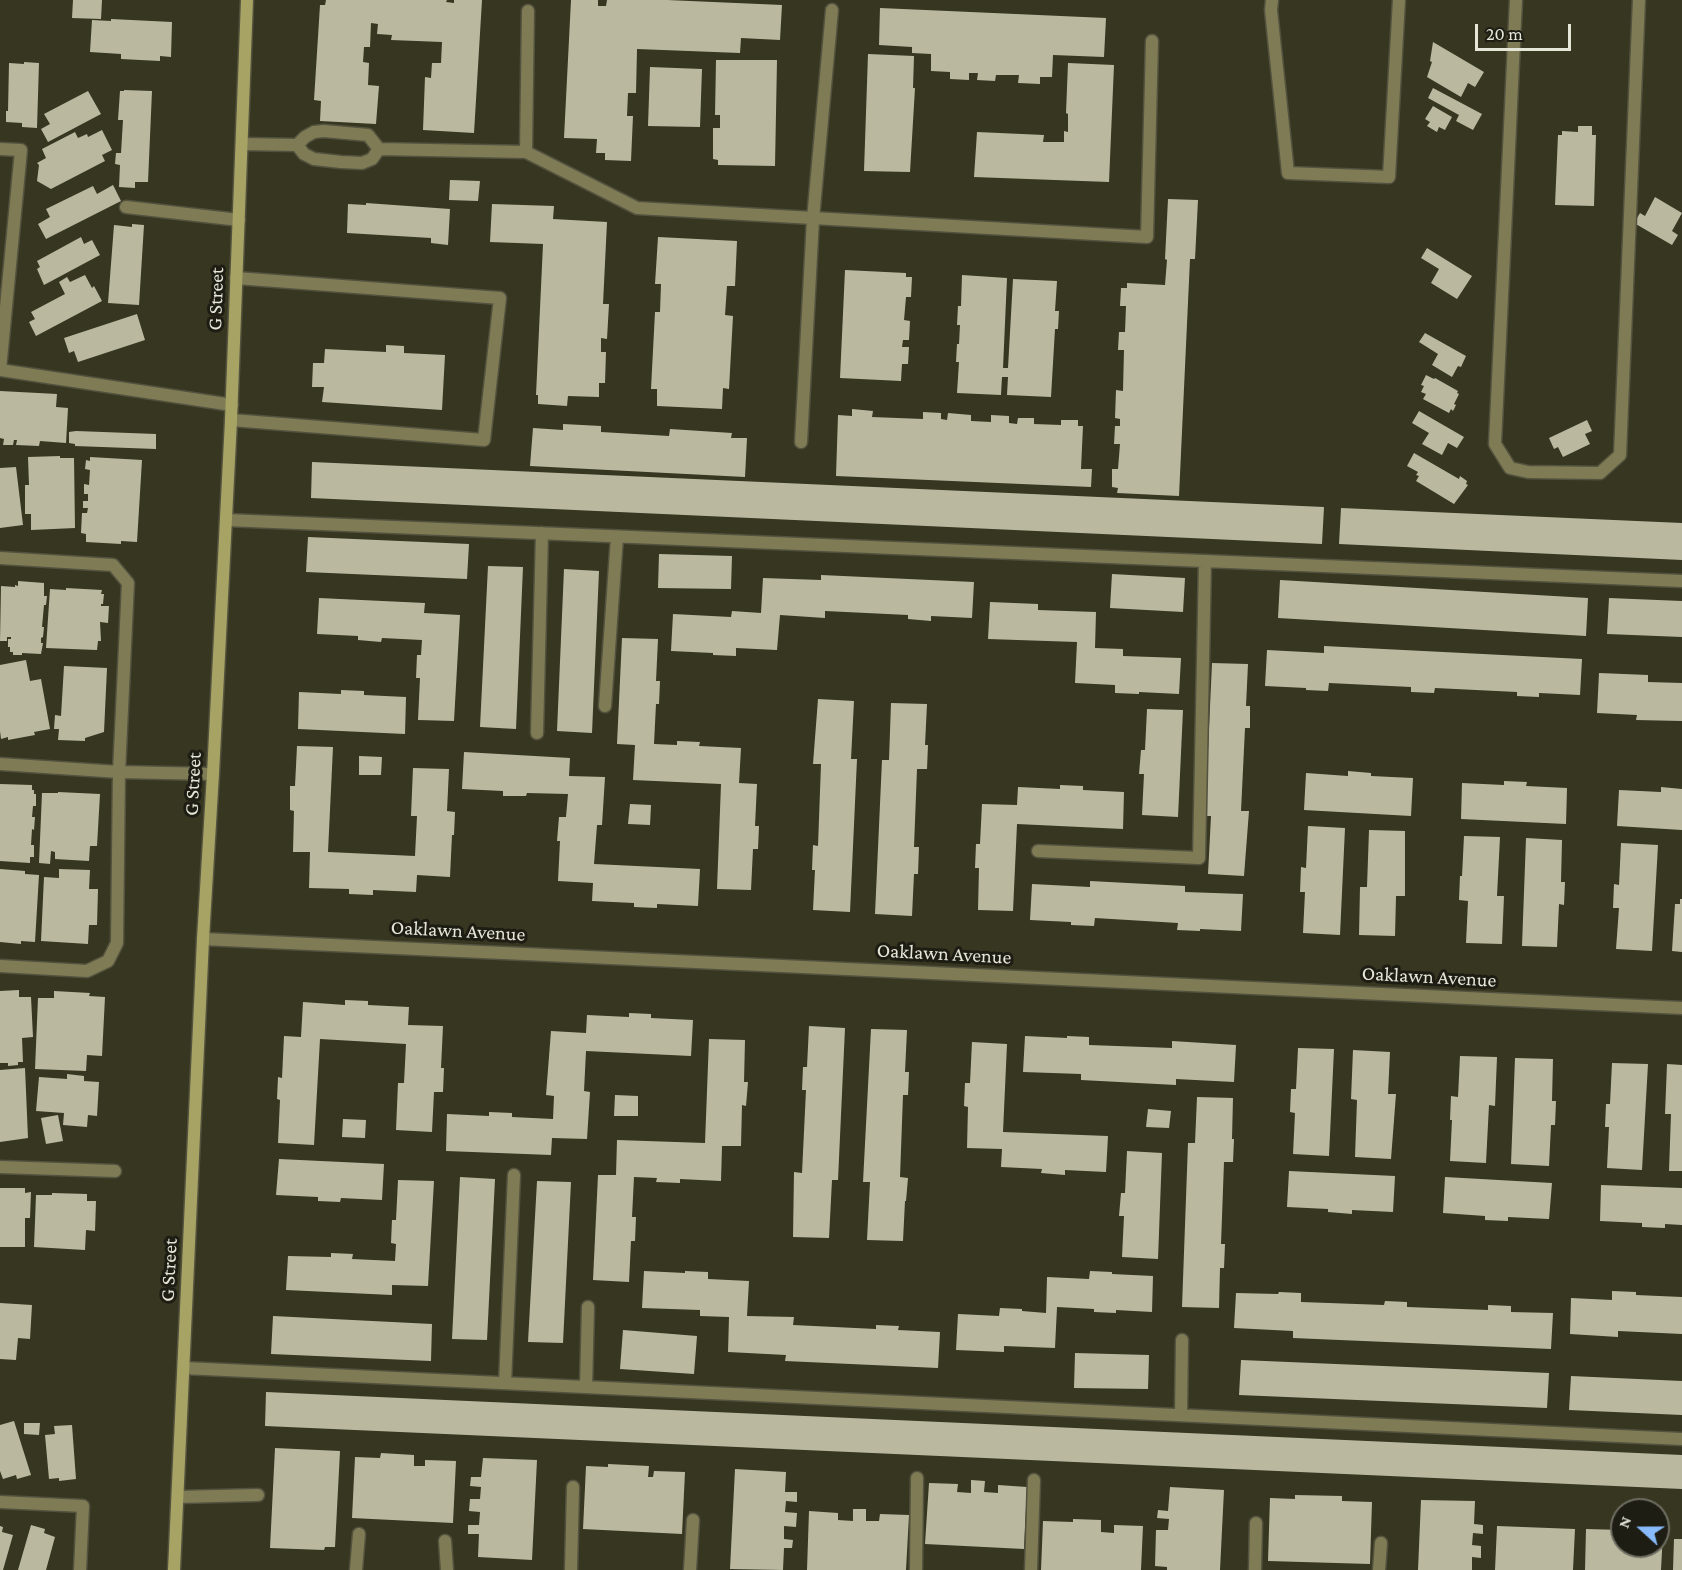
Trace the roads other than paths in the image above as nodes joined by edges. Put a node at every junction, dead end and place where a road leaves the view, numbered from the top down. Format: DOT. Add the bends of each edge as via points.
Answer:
graph roads {
  1 [pos="247,0"];
  2 [pos="1272,0"];
  3 [pos="1398,0"];
  4 [pos="1516,0"];
  5 [pos="1639,0"];
  6 [pos="832,9"];
  7 [pos="528,11"];
  8 [pos="1152,41"];
  9 [pos="242,144"];
  10 [pos="297,145"];
  11 [pos="0,149"];
  12 [pos="379,149"];
  13 [pos="526,152"];
  14 [pos="126,207"];
  15 [pos="813,219"];
  16 [pos="239,220"];
  17 [pos="236,278"];
  18 [pos="0,370"];
  19 [pos="232,405"];
  20 [pos="231,420"];
  21 [pos="801,442"];
  22 [pos="226,520"];
  23 [pos="542,533"];
  24 [pos="617,537"];
  25 [pos="0,558"];
  26 [pos="1205,561"];
  27 [pos="1682,581"];
  28 [pos="605,706"];
  29 [pos="537,733"];
  30 [pos="0,764"];
  31 [pos="119,772"];
  32 [pos="213,774"];
  33 [pos="1038,851"];
  34 [pos="203,939"];
  35 [pos="0,966"];
  36 [pos="1682,1008"];
  37 [pos="0,1167"];
  38 [pos="115,1171"];
  39 [pos="514,1175"];
  40 [pos="588,1307"];
  41 [pos="1182,1340"];
  42 [pos="184,1368"];
  43 [pos="505,1383"];
  44 [pos="586,1387"];
  45 [pos="1181,1415"];
  46 [pos="1682,1439"];
  47 [pos="917,1478"];
  48 [pos="1035,1480"];
  49 [pos="573,1487"];
  50 [pos="258,1495"];
  51 [pos="178,1497"];
  52 [pos="0,1503"];
  53 [pos="693,1520"];
  54 [pos="1256,1523"];
  55 [pos="359,1534"];
  56 [pos="445,1541"];
  57 [pos="1381,1543"];
  58 [pos="80,1570"];
  59 [pos="174,1570"];
  60 [pos="356,1570"];
  61 [pos="447,1570"];
  62 [pos="571,1570"];
  63 [pos="690,1570"];
  64 [pos="916,1570"];
  65 [pos="1031,1570"];
  66 [pos="1256,1570"];
  67 [pos="1378,1570"];
  1 -- 9 [label="street, G Street"];
  2 -- 3 [label="street" via="1288,173 1389,177"];
  4 -- 5 [label="street" via="1496,444 1510,468 1600,473 1620,455"];
  6 -- 15 [label="street"];
  7 -- 13 [label="street"];
  8 -- 15 [label="street" via="1147,237"];
  9 -- 10 [label="street"];
  9 -- 16 [label="street, G Street"];
  10 -- 12 [label="street" via="314,132 324,131 368,135"];
  10 -- 12 [label="street" via="314,159 341,162 362,163 372,159"];
  11 -- 18 [label="street" via="21,150"];
  12 -- 13 [label="street"];
  13 -- 15 [label="street" via="637,208"];
  14 -- 16 [label="street"];
  15 -- 21 [label="street"];
  16 -- 17 [label="street, G Street"];
  17 -- 19 [label="street, G Street"];
  17 -- 20 [label="street" via="500,298 484,440"];
  18 -- 19 [label="street"];
  19 -- 20 [label="street, G Street"];
  20 -- 22 [label="street, G Street"];
  22 -- 23 [label="street"];
  22 -- 32 [label="street, G Street"];
  23 -- 24 [label="street"];
  23 -- 29 [label="street"];
  24 -- 26 [label="street"];
  24 -- 28 [label="street"];
  25 -- 31 [label="street" via="113,565 128,582"];
  26 -- 27 [label="street"];
  26 -- 33 [label="street" via="1199,858"];
  30 -- 31 [label="street"];
  31 -- 32 [label="street"];
  31 -- 35 [label="street" via="117,943 108,961 87,971"];
  32 -- 34 [label="street, G Street"];
  34 -- 36 [label="street, Oaklawn Avenue"];
  34 -- 42 [label="street, G Street"];
  37 -- 38 [label="street"];
  39 -- 43 [label="street"];
  40 -- 44 [label="street"];
  41 -- 45 [label="street"];
  42 -- 43 [label="street"];
  42 -- 51 [label="street, G Street"];
  43 -- 44 [label="street"];
  44 -- 45 [label="street"];
  45 -- 46 [label="street"];
  47 -- 64 [label="street"];
  48 -- 65 [label="street"];
  49 -- 62 [label="street"];
  50 -- 51 [label="street"];
  51 -- 59 [label="street, G Street"];
  52 -- 58 [label="street" via="83,1506"];
  53 -- 63 [label="street"];
  54 -- 66 [label="street"];
  55 -- 60 [label="street"];
  56 -- 61 [label="street"];
  57 -- 67 [label="street"];
}
